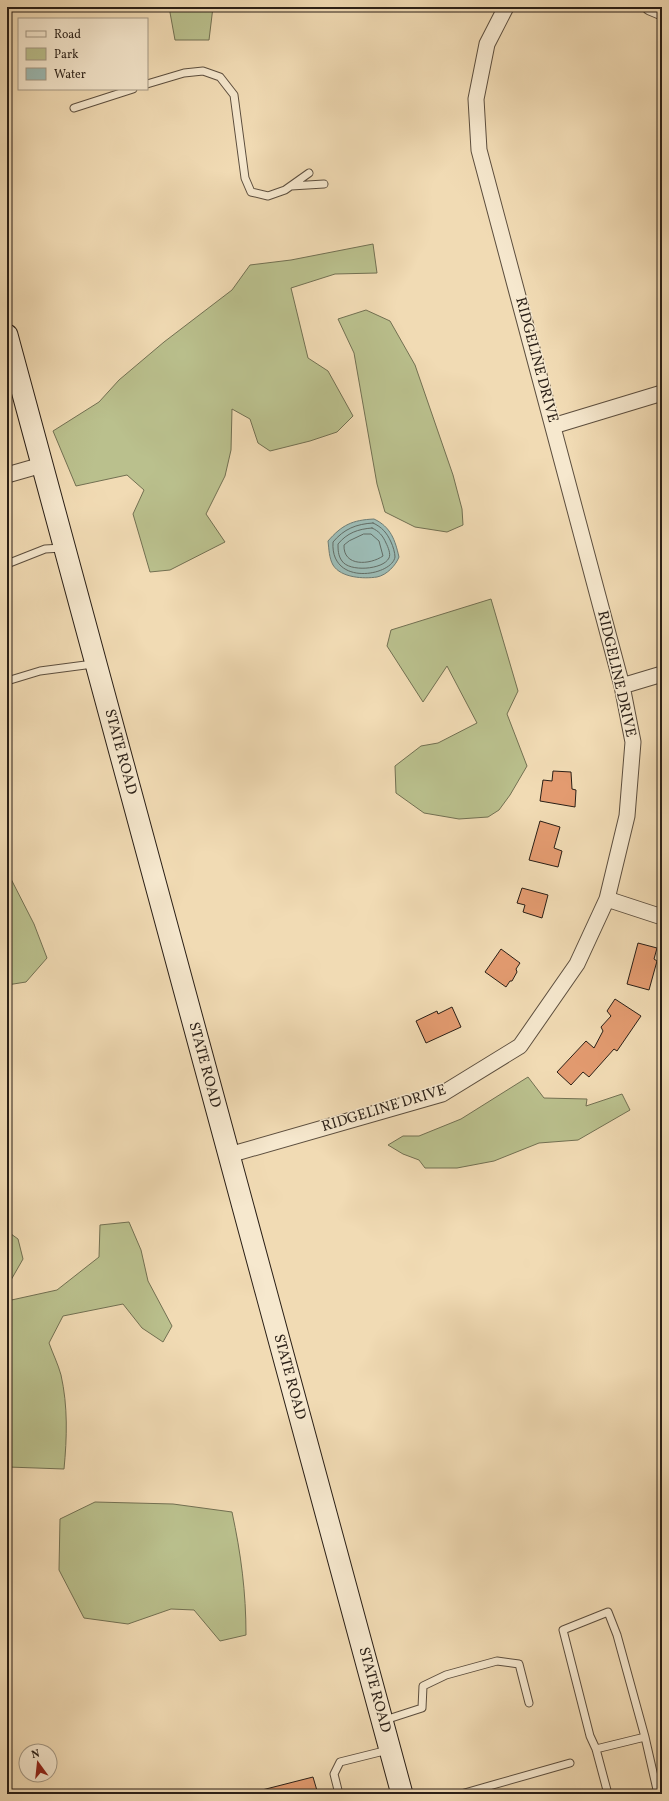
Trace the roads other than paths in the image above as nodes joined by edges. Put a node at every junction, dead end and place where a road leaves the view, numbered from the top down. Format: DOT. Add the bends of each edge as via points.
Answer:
graph roads {
  1 [pos="506,7"];
  2 [pos="650,7"];
  3 [pos="662,12"];
  4 [pos="148,84"];
  5 [pos="130,90"];
  6 [pos="74,108"];
  7 [pos="309,173"];
  8 [pos="324,184"];
  9 [pos="291,186"];
  10 [pos="7,335"];
  11 [pos="662,392"];
  12 [pos="553,426"];
  13 [pos="42,465"];
  14 [pos="7,475"];
  15 [pos="64,548"];
  16 [pos="7,564"];
  17 [pos="96,663"];
  18 [pos="662,674"];
  19 [pos="7,681"];
  20 [pos="622,686"];
  21 [pos="607,899"];
  22 [pos="662,917"];
  23 [pos="229,1155"];
  24 [pos="529,1703"];
  25 [pos="382,1721"];
  26 [pos="645,1737"];
  27 [pos="390,1749"];
  28 [pos="596,1749"];
  29 [pos="570,1763"];
  30 [pos="658,1793"];
  31 [pos="339,1794"];
  32 [pos="402,1794"];
  33 [pos="461,1794"];
  34 [pos="608,1794"];
  1 -- 12 [label="street, RIDGELINE DRIVE" via="488,44 476,99 479,150"];
  2 -- 3 [label="street"];
  4 -- 9 [label="lane" via="203,70 220,76 234,95 245,178 251,192 268,196"];
  5 -- 6 [label="lane"];
  7 -- 9 [label="lane"];
  8 -- 9 [label="lane"];
  10 -- 13 [label="main road, STATE ROAD"];
  11 -- 12 [label="street"];
  12 -- 20 [label="street, RIDGELINE DRIVE"];
  13 -- 14 [label="street"];
  13 -- 15 [label="main road, STATE ROAD"];
  15 -- 16 [label="lane" via="45,549"];
  15 -- 17 [label="main road, STATE ROAD"];
  17 -- 19 [label="lane" via="40,671"];
  17 -- 23 [label="main road, STATE ROAD"];
  18 -- 20 [label="street"];
  20 -- 21 [label="street, RIDGELINE DRIVE" via="633,742 627,816"];
  21 -- 22 [label="street"];
  21 -- 23 [label="street, RIDGELINE DRIVE" via="577,964 520,1046 442,1094"];
  23 -- 25 [label="main road, STATE ROAD"];
  24 -- 25 [label="lane" via="519,1664 497,1661 446,1675 423,1686 422,1708"];
  25 -- 27 [label="main road, STATE ROAD"];
  26 -- 28 [label="lane"];
  26 -- 28 [label="lane" via="617,1635 608,1612 563,1630 590,1736"];
  26 -- 30 [label="lane"];
  27 -- 31 [label="lane" via="340,1762 334,1774"];
  27 -- 32 [label="main road, STATE ROAD"];
  28 -- 34 [label="lane"];
  29 -- 33 [label="lane"];
}
